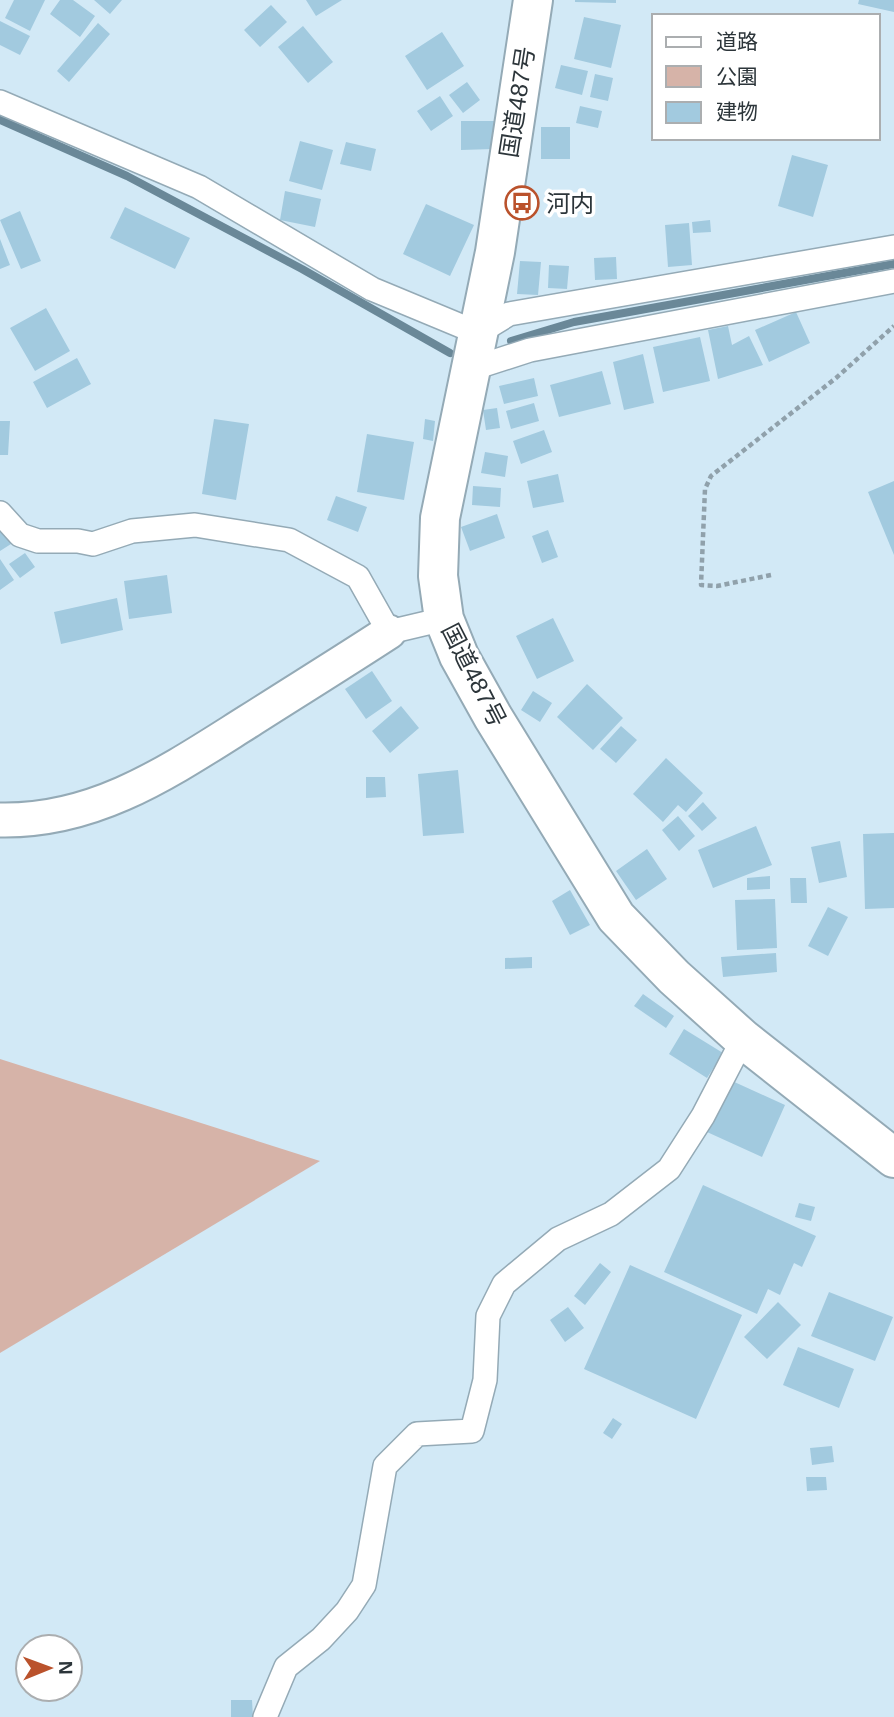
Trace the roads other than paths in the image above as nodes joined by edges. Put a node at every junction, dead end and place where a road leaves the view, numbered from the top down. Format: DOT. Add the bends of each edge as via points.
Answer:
graph roads {
  1 [pos="533,0"];
  2 [pos="0,102"];
  3 [pos="894,247"];
  4 [pos="894,281"];
  5 [pos="475,351"];
  6 [pos="0,513"];
  7 [pos="444,620"];
  8 [pos="389,632"];
  9 [pos="0,820"];
  10 [pos="743,1039"];
  11 [pos="894,1158"];
  12 [pos="265,1717"];
  1 -- 5 [label="highway, 国道487号" via="495,252"];
  2 -- 5 [label="street" via="199,187"];
  3 -- 5 [label="street" via="509,314"];
  4 -- 5 [label="street" via="530,350"];
  5 -- 7 [label="highway, 国道487号" via="440,518 438,576"];
  6 -- 8 [label="street" via="20,534 38,541 93,544 132,531 195,526 289,540 358,577"];
  7 -- 8 [label="street"];
  7 -- 10 [label="highway, 国道487号" via="493,717 616,917"];
  8 -- 9 [label="street" via="152,782 88,808"];
  10 -- 11 [label="highway, 国道487号"];
  10 -- 12 [label="street" via="669,1169 611,1214 558,1239 504,1284 488,1315 485,1380 472,1432 417,1434 384,1466 364,1585 330,1630 286,1667"];
}
